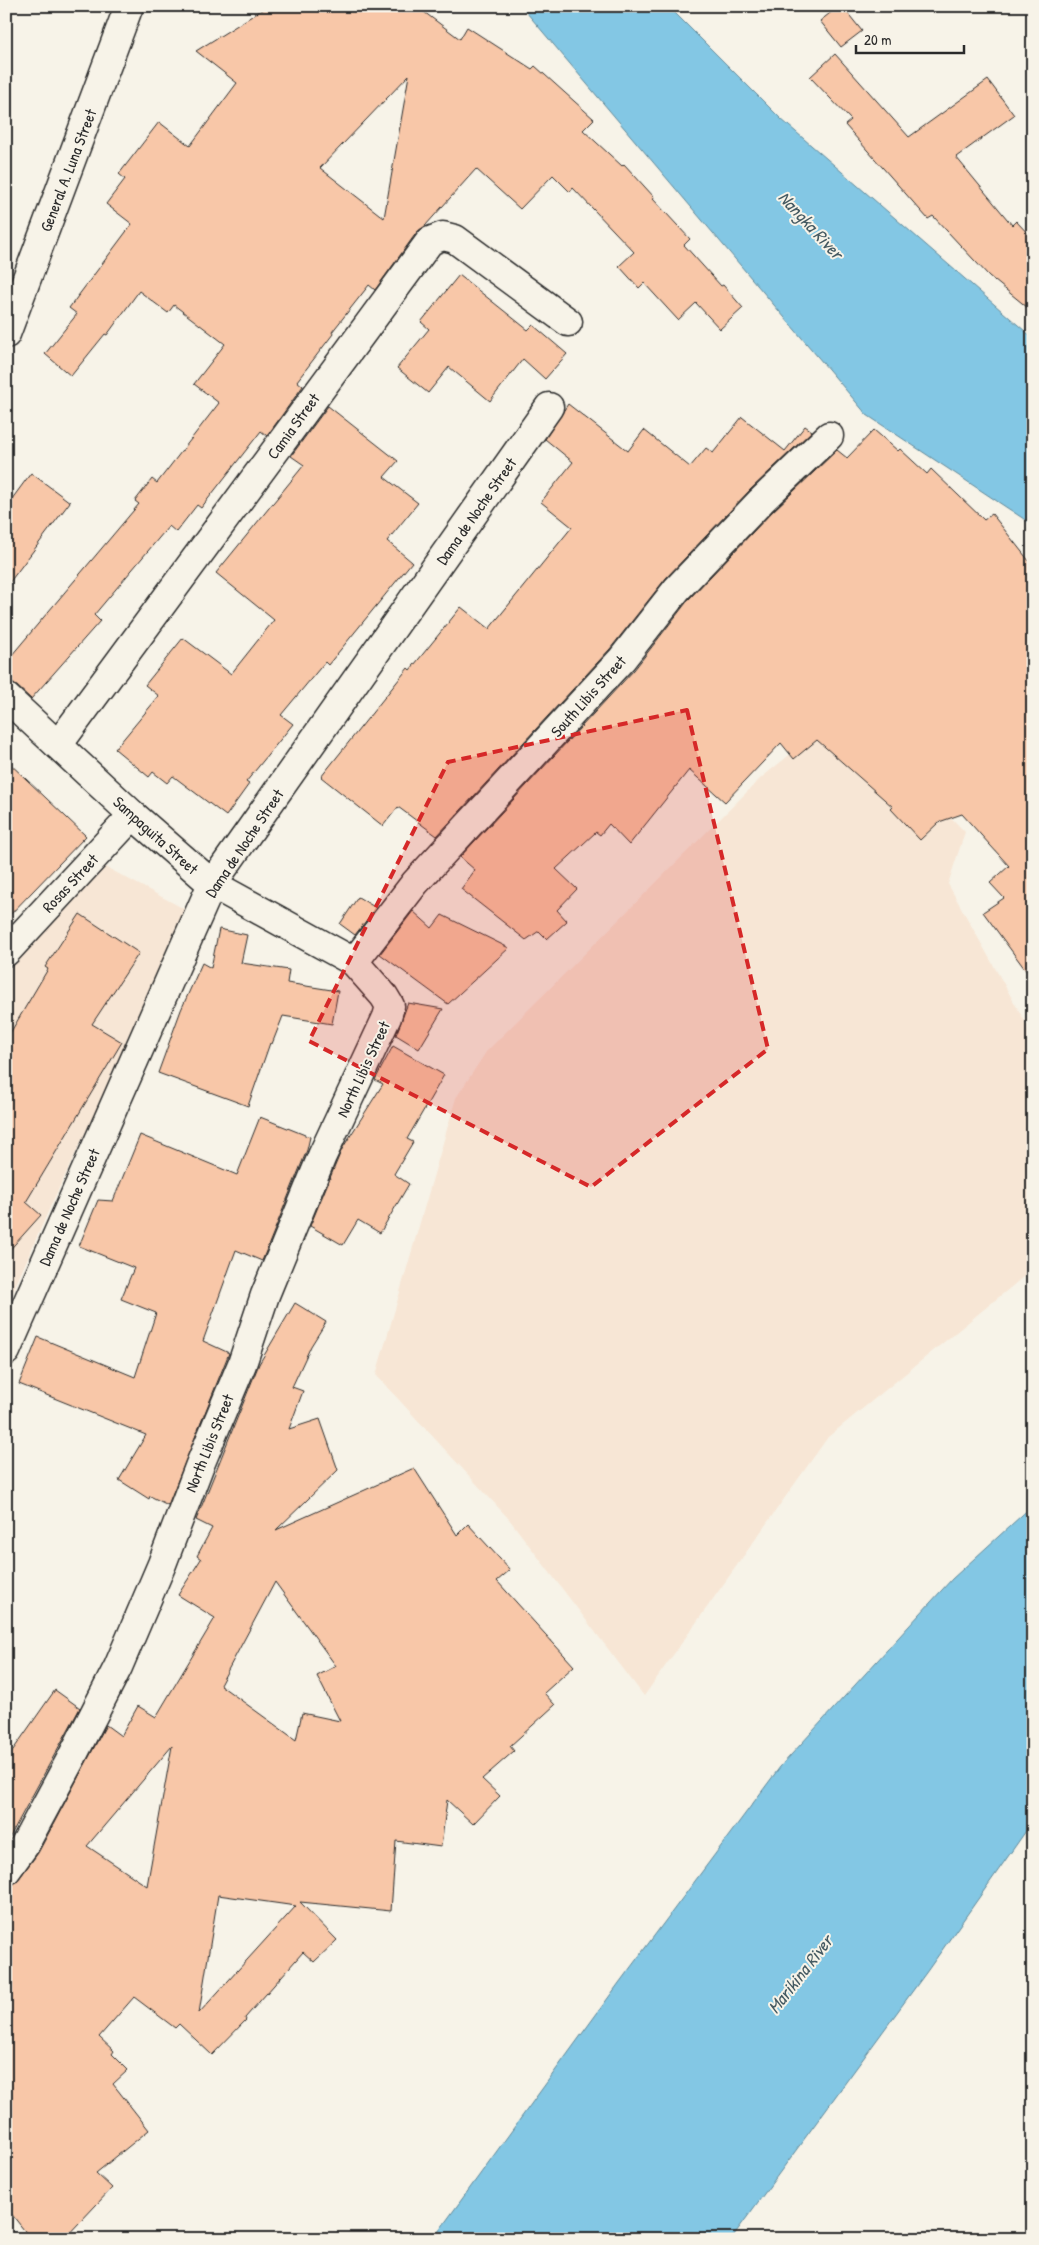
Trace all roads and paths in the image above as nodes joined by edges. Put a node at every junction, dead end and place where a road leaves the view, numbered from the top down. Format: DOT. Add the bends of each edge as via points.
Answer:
graph roads {
  1 [pos="129,6"];
  2 [pos="568,322"];
  3 [pos="6,334"];
  4 [pos="549,407"];
  5 [pos="829,436"];
  6 [pos="6,697"];
  7 [pos="58,745"];
  8 [pos="133,815"];
  9 [pos="212,884"];
  10 [pos="6,952"];
  11 [pos="354,962"];
  12 [pos="390,1006"];
  13 [pos="6,1351"];
  14 [pos="6,1870"];
  1 -- 3 [label="street, General A. Luna Street"];
  2 -- 7 [label="street, Camia Street" via="455,239 443,236 430,241"];
  4 -- 9 [label="street, Dama de Noche Street"];
  5 -- 11 [label="street, South Libis Street" via="677,589 622,659 415,883"];
  6 -- 7 [label="street, Sampaguita Street"];
  7 -- 8 [label="street, Sampaguita Street"];
  8 -- 9 [label="street, Sampaguita Street"];
  8 -- 10 [label="street, Rosas Street"];
  9 -- 11 [label="street, Sampaguita Street"];
  9 -- 13 [label="street, Dama de Noche Street"];
  11 -- 12 [label="street, Sampaguita Street"];
  12 -- 14 [label="street, North Libis Street" via="315,1173 265,1295 242,1364 118,1667 24,1846"];
}
